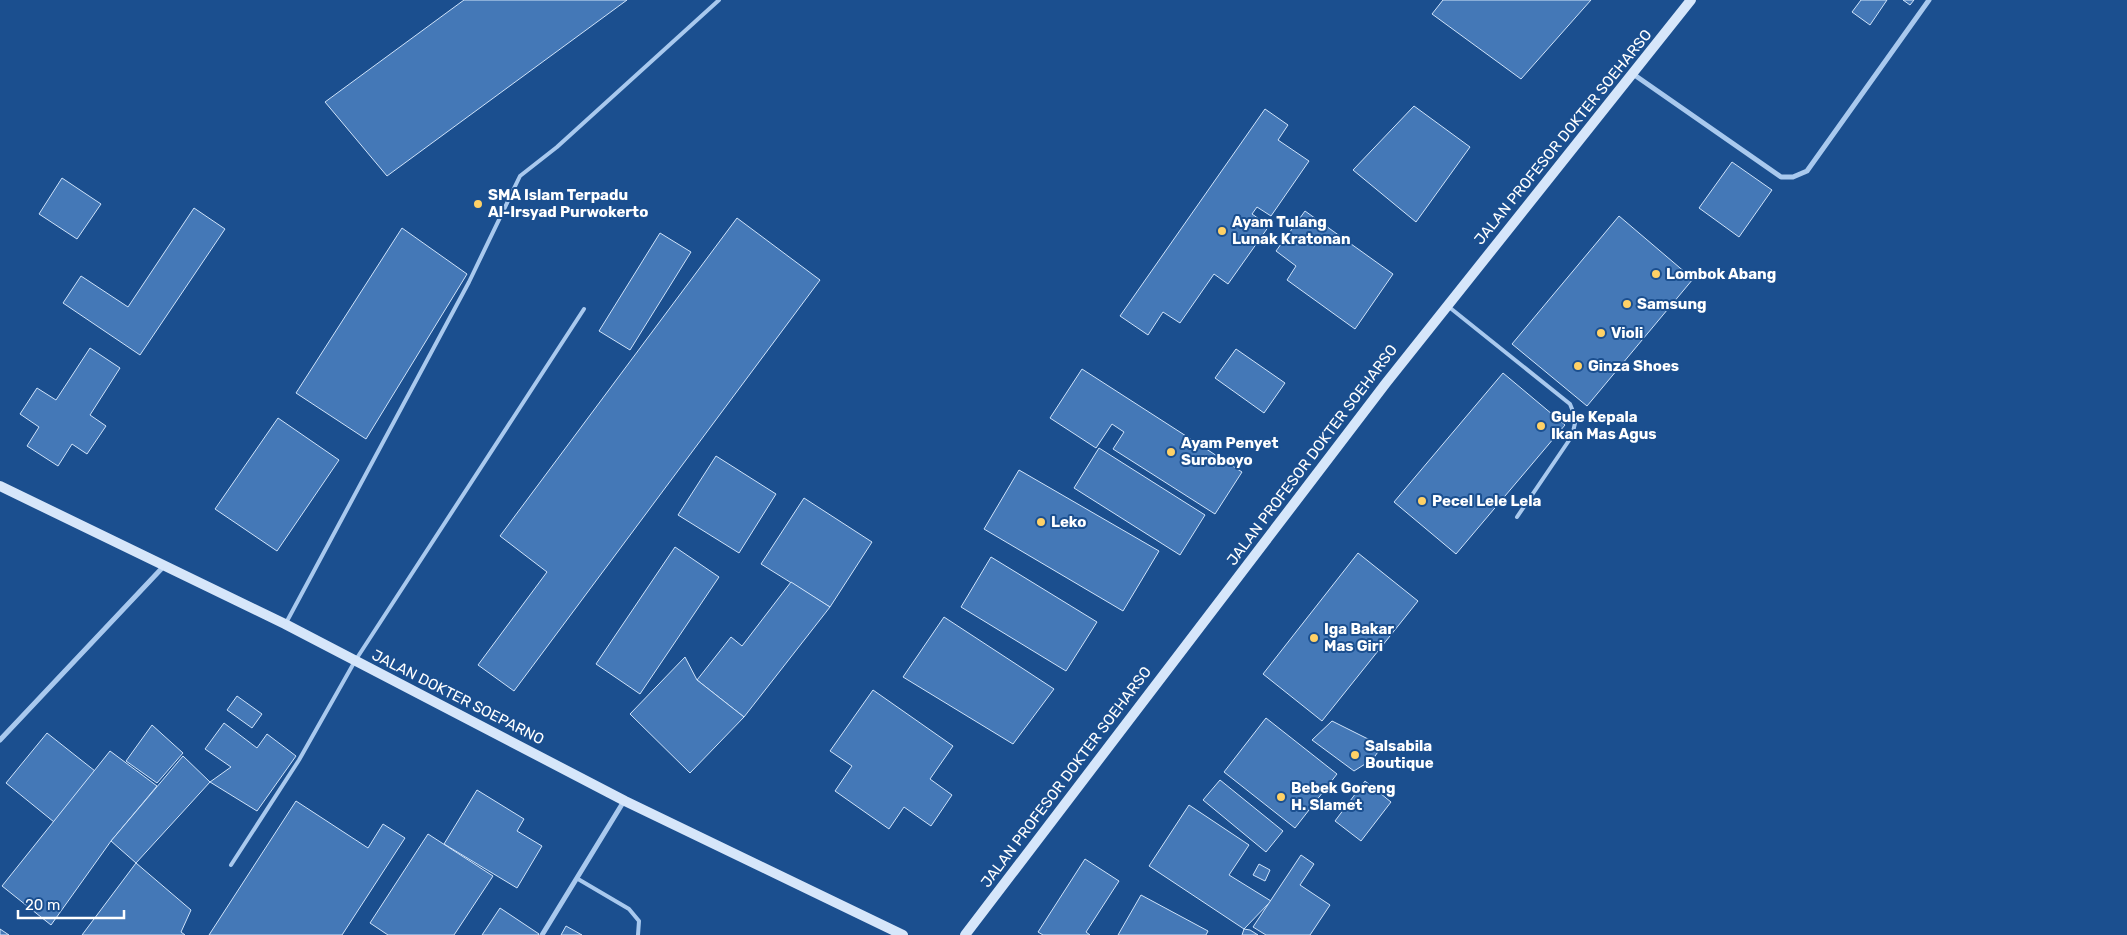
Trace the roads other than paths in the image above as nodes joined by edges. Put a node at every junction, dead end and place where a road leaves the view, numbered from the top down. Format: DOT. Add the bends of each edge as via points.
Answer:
graph roads {
  1 [pos="719,0"];
  2 [pos="1691,0"];
  3 [pos="1929,0"];
  4 [pos="1633,74"];
  5 [pos="1447,305"];
  6 [pos="584,309"];
  7 [pos="0,486"];
  8 [pos="1517,517"];
  9 [pos="164,566"];
  10 [pos="285,624"];
  11 [pos="355,661"];
  12 [pos="0,740"];
  13 [pos="625,800"];
  14 [pos="231,865"];
  15 [pos="578,878"];
  16 [pos="542,935"];
  17 [pos="638,935"];
  18 [pos="903,935"];
  19 [pos="965,935"];
  1 -- 10 [label="lane" via="557,147 520,176 469,282"];
  2 -- 4 [label="street, JALAN PROFESOR DOKTER SOEHARSO"];
  3 -- 4 [label="street" via="1807,171 1794,177 1781,177"];
  4 -- 5 [label="street, JALAN PROFESOR DOKTER SOEHARSO"];
  5 -- 8 [label="lane" via="1570,404 1576,420 1572,436"];
  5 -- 19 [label="street, JALAN PROFESOR DOKTER SOEHARSO"];
  6 -- 11 [label="lane"];
  7 -- 9 [label="street, JALAN DOKTER SOEPARNO"];
  9 -- 10 [label="street, JALAN DOKTER SOEPARNO"];
  9 -- 12 [label="street"];
  10 -- 11 [label="street, JALAN DOKTER SOEPARNO"];
  11 -- 13 [label="street, JALAN DOKTER SOEPARNO"];
  11 -- 14 [label="lane" via="298,760"];
  13 -- 15 [label="street"];
  13 -- 18 [label="street, JALAN DOKTER SOEPARNO"];
  15 -- 16 [label="street"];
  15 -- 17 [label="lane" via="629,909 639,922"];
}
